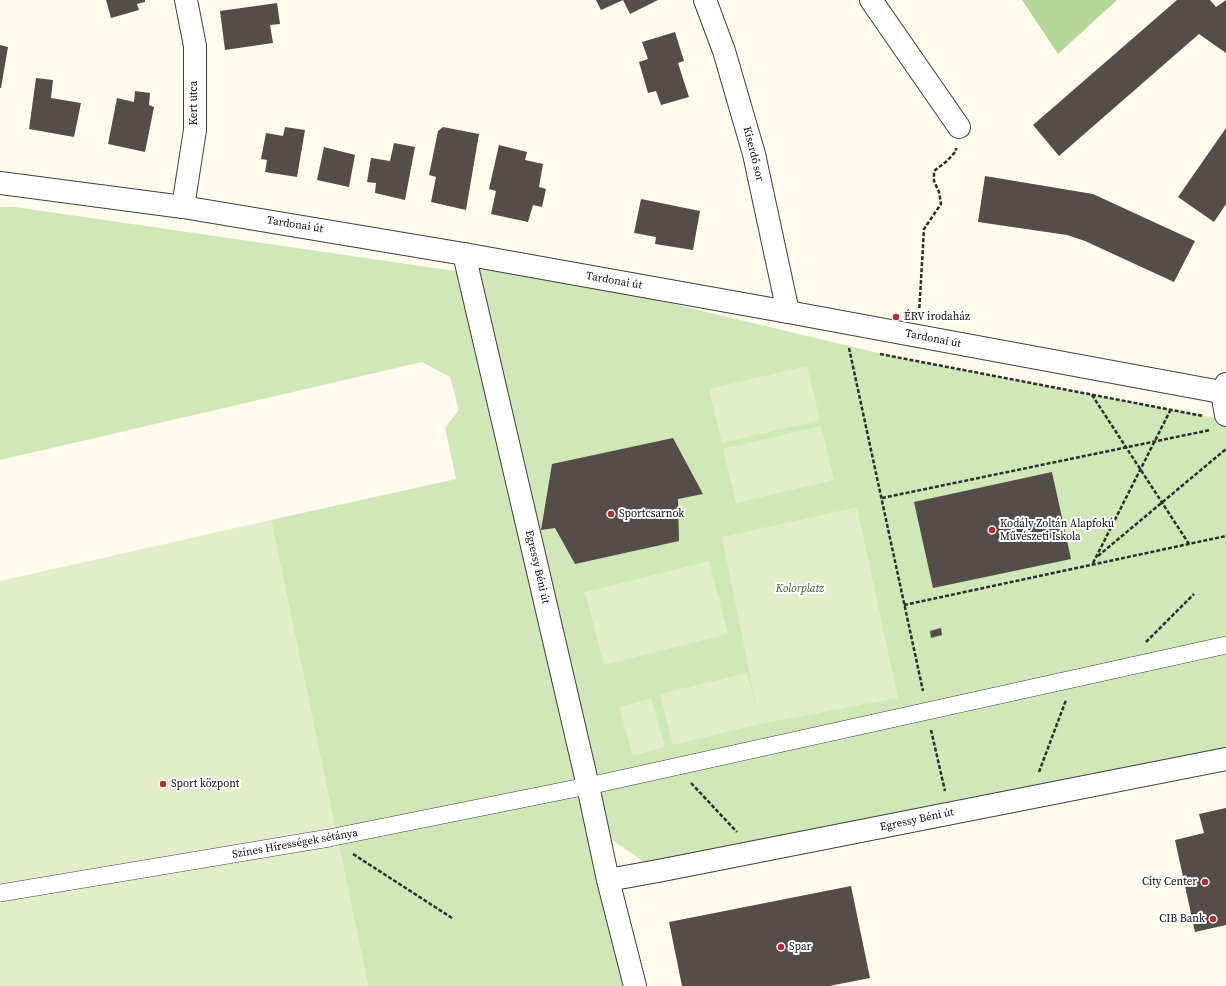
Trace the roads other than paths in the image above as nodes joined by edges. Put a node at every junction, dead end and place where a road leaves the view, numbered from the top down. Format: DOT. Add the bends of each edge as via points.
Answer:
graph roads {
  1 [pos="186,0"];
  2 [pos="705,0"];
  3 [pos="871,0"];
  4 [pos="959,127"];
  5 [pos="0,183"];
  6 [pos="183,207"];
  7 [pos="464,254"];
  8 [pos="788,312"];
  9 [pos="1225,390"];
  10 [pos="1219,422"];
  11 [pos="1226,645"];
  12 [pos="1226,759"];
  13 [pos="588,786"];
  14 [pos="610,888"];
  15 [pos="0,893"];
  16 [pos="635,986"];
  1 -- 6 [label="street, Kert utca" via="194,46 194,130"];
  2 -- 8 [label="street, Kiserdő sor" via="724,51 754,154"];
  3 -- 4 [label="street"];
  5 -- 6 [label="street, Tardonai út"];
  6 -- 7 [label="street, Tardonai út"];
  7 -- 8 [label="street, Tardonai út"];
  7 -- 13 [label="street, Egressy Béni út"];
  8 -- 9 [label="street, Tardonai út" via="1178,385"];
  9 -- 10 [label="street"];
  11 -- 13 [label="street, Színes Hírességek sétánya"];
  12 -- 14 [label="street, Egressy Béni út" via="658,872"];
  13 -- 14 [label="street, Egressy Béni út"];
  13 -- 15 [label="street, Színes Hírességek sétánya" via="329,838"];
  14 -- 16 [label="street"];
}
